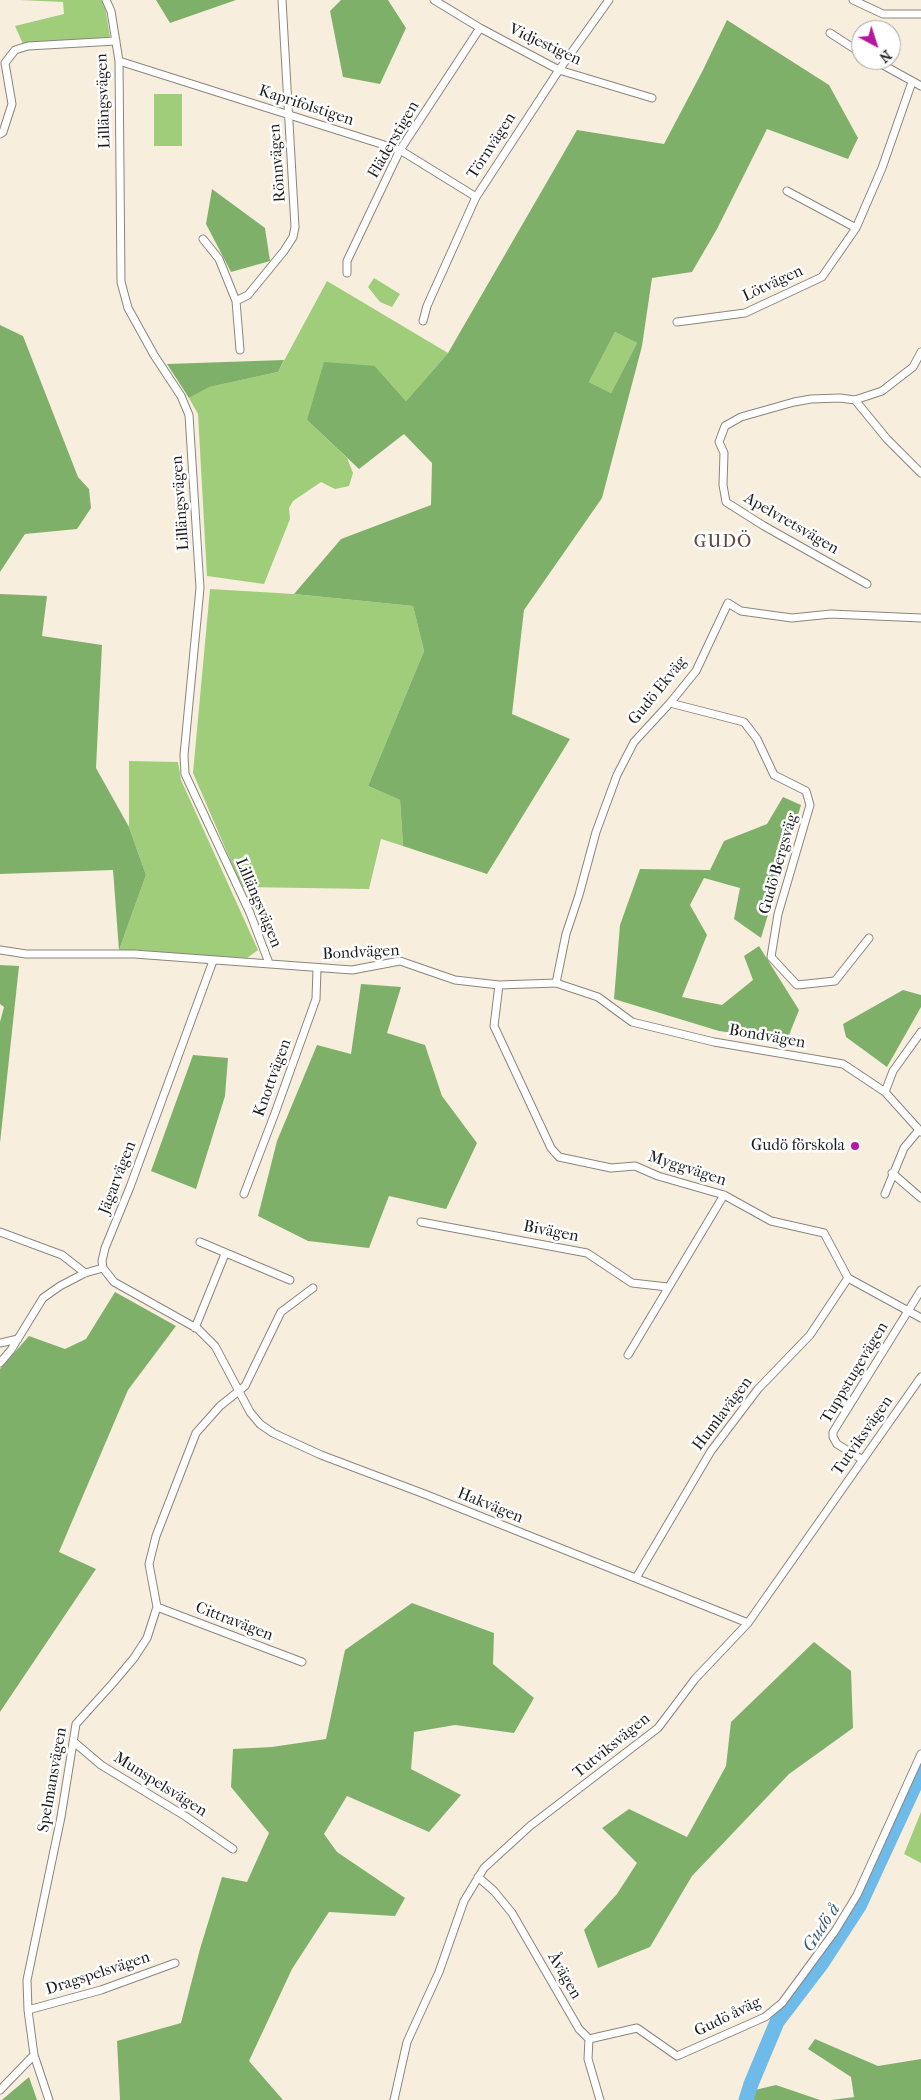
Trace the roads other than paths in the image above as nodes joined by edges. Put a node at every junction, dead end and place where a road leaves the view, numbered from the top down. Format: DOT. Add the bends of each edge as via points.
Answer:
graph roads {
  1 [pos="106,0"];
  2 [pos="282,0"];
  3 [pos="434,0"];
  4 [pos="609,0"];
  5 [pos="854,0"];
  6 [pos="921,14"];
  7 [pos="480,28"];
  8 [pos="830,33"];
  9 [pos="116,41"];
  10 [pos="851,47"];
  11 [pos="119,61"];
  12 [pos="559,70"];
  13 [pos="891,70"];
  14 [pos="912,82"];
  15 [pos="921,86"];
  16 [pos="652,98"];
  17 [pos="288,115"];
  18 [pos="0,134"];
  19 [pos="400,150"];
  20 [pos="787,191"];
  21 [pos="476,197"];
  22 [pos="856,228"];
  23 [pos="203,239"];
  24 [pos="348,274"];
  25 [pos="236,301"];
  26 [pos="423,320"];
  27 [pos="677,322"];
  28 [pos="240,350"];
  29 [pos="921,352"];
  30 [pos="855,400"];
  31 [pos="921,473"];
  32 [pos="867,584"];
  33 [pos="921,618"];
  34 [pos="670,703"];
  35 [pos="869,938"];
  36 [pos="0,950"];
  37 [pos="213,961"];
  38 [pos="269,964"];
  39 [pos="317,969"];
  40 [pos="556,983"];
  41 [pos="499,985"];
  42 [pos="921,1032"];
  43 [pos="885,1092"];
  44 [pos="920,1131"];
  45 [pos="892,1173"];
  46 [pos="244,1194"];
  47 [pos="884,1194"];
  48 [pos="724,1195"];
  49 [pos="921,1198"];
  50 [pos="421,1222"];
  51 [pos="0,1232"];
  52 [pos="200,1242"];
  53 [pos="225,1254"];
  54 [pos="103,1268"];
  55 [pos="84,1273"];
  56 [pos="848,1278"];
  57 [pos="290,1280"];
  58 [pos="668,1287"];
  59 [pos="313,1288"];
  60 [pos="921,1290"];
  61 [pos="909,1311"];
  62 [pos="921,1318"];
  63 [pos="195,1328"];
  64 [pos="18,1339"];
  65 [pos="0,1343"];
  66 [pos="628,1356"];
  67 [pos="0,1362"];
  68 [pos="921,1377"];
  69 [pos="239,1392"];
  70 [pos="863,1460"];
  71 [pos="636,1578"];
  72 [pos="157,1607"];
  73 [pos="748,1623"];
  74 [pos="302,1662"];
  75 [pos="74,1742"];
  76 [pos="921,1754"];
  77 [pos="233,1849"];
  78 [pos="478,1877"];
  79 [pos="175,1963"];
  80 [pos="28,2010"];
  81 [pos="589,2040"];
  82 [pos="34,2055"];
  83 [pos="0,2090"];
  84 [pos="49,2100"];
  85 [pos="394,2100"];
  86 [pos="600,2100"];
  1 -- 9 [label="street, Lillängsvägen"];
  2 -- 17 [label="street, Rönnvägen"];
  3 -- 7 [label="street, Vidjestigen"];
  4 -- 12 [label="street, Törnvägen"];
  5 -- 6 [label="street" via="883,14"];
  7 -- 12 [label="street, Vidjestigen"];
  7 -- 19 [label="street, Fläderstigen"];
  8 -- 10 [label="street"];
  9 -- 11 [label="street, Lillängsvägen"];
  9 -- 18 [label="street, Lillängsvägen" via="28,46 16,50 5,63 12,104"];
  11 -- 17 [label="street, Kaprifolstigen"];
  11 -- 38 [label="street, Lillängsvägen" via="120,282 128,308 189,415 200,588 184,755 185,774 250,913"];
  12 -- 16 [label="street, Vidjestigen"];
  12 -- 21 [label="street, Törnvägen"];
  13 -- 14 [label="street"];
  14 -- 15 [label="street"];
  14 -- 22 [label="street, Lötvägen" via="882,168"];
  17 -- 19 [label="street, Kaprifolstigen"];
  17 -- 25 [label="street, Rönnvägen" via="293,237 248,295"];
  19 -- 21 [label="street, Kaprifolstigen"];
  19 -- 24 [label="street, Fläderstigen" via="347,261"];
  20 -- 22 [label="street"];
  21 -- 26 [label="street, Törnvägen"];
  22 -- 27 [label="street, Lötvägen" via="822,277 745,313"];
  23 -- 25 [label="street" via="219,259"];
  25 -- 28 [label="street"];
  29 -- 30 [label="street, Apelvretsvägen" via="913,367 882,391"];
  30 -- 31 [label="street"];
  30 -- 32 [label="street, Apelvretsvägen" via="811,399 741,417 725,426 719,442 724,453 726,502"];
  33 -- 34 [label="street, Gudö Ekväg" via="830,614 792,618 741,611 728,603 696,671"];
  34 -- 35 [label="street, Gudö Bergsväg" via="744,722 757,739 774,775 806,791 810,805 778,914 771,957 797,985 835,981"];
  34 -- 40 [label="street, Gudö Ekväg" via="630,748 617,775 596,832 566,934"];
  36 -- 37 [label="street, Bondvägen" via="26,954 134,954"];
  37 -- 38 [label="street, Bondvägen"];
  37 -- 54 [label="street, Jägarvägen" via="106,1248"];
  38 -- 39 [label="street, Bondvägen"];
  39 -- 41 [label="street, Bondvägen" via="352,970 400,961 455,980"];
  39 -- 46 [label="street, Knottvägen" via="316,998"];
  40 -- 41 [label="street, Bondvägen"];
  40 -- 43 [label="street, Bondvägen" via="598,997 632,1022 714,1042 843,1064"];
  41 -- 48 [label="street, Myggvägen" via="494,1026 551,1148 559,1158 610,1168 635,1166"];
  42 -- 43 [label="street" via="893,1071"];
  43 -- 44 [label="street, Bondvägen"];
  44 -- 45 [label="street" via="904,1148"];
  45 -- 47 [label="street"];
  45 -- 49 [label="street"];
  48 -- 56 [label="street, Myggvägen" via="771,1221 824,1233"];
  48 -- 58 [label="street"];
  50 -- 58 [label="street, Bivägen" via="587,1253 632,1283"];
  51 -- 55 [label="street" via="62,1256"];
  52 -- 53 [label="street"];
  53 -- 57 [label="street"];
  53 -- 63 [label="street"];
  54 -- 55 [label="street"];
  54 -- 63 [label="street, Hakvägen" via="114,1282"];
  55 -- 64 [label="street" via="43,1298"];
  56 -- 61 [label="street"];
  56 -- 71 [label="street, Humlavägen" via="810,1335 758,1389 712,1451"];
  58 -- 66 [label="street"];
  59 -- 69 [label="street" via="281,1312 245,1386"];
  60 -- 61 [label="street, Tuppstugevägen"];
  61 -- 62 [label="street"];
  61 -- 70 [label="street, Tuppstugevägen" via="833,1432 837,1444"];
  63 -- 69 [label="street, Hakvägen" via="215,1346"];
  64 -- 65 [label="street"];
  64 -- 67 [label="street"];
  68 -- 70 [label="street, Tutviksvägen"];
  69 -- 71 [label="street, Hakvägen" via="260,1424 308,1450"];
  69 -- 72 [label="street, Spelmansvägen" via="220,1406 196,1433 184,1462 149,1564"];
  70 -- 73 [label="street, Tutviksvägen"];
  71 -- 73 [label="street, Hakvägen"];
  72 -- 74 [label="street, Cittravägen"];
  72 -- 75 [label="street, Spelmansvägen" via="147,1638 114,1683 76,1724"];
  73 -- 78 [label="street, Tutviksvägen" via="695,1679 658,1728 530,1826"];
  75 -- 77 [label="street, Munspelsvägen" via="101,1765"];
  75 -- 80 [label="street, Spelmansvägen" via="27,1980"];
  76 -- 81 [label="street, Gudö åväg" via="857,1895 835,1931 776,2008 765,2017 677,2056 638,2028"];
  78 -- 81 [label="street, Åvägen" via="512,1913 579,2029"];
  78 -- 85 [label="street, Tutviksvägen" via="464,1901 439,1972 407,2042"];
  79 -- 80 [label="street, Dragspelsvägen" via="102,1990"];
  80 -- 82 [label="street, Spelmansvägen"];
  81 -- 86 [label="street" via="588,2059"];
  82 -- 83 [label="street"];
  82 -- 84 [label="street, Spelmansvägen"];
}
